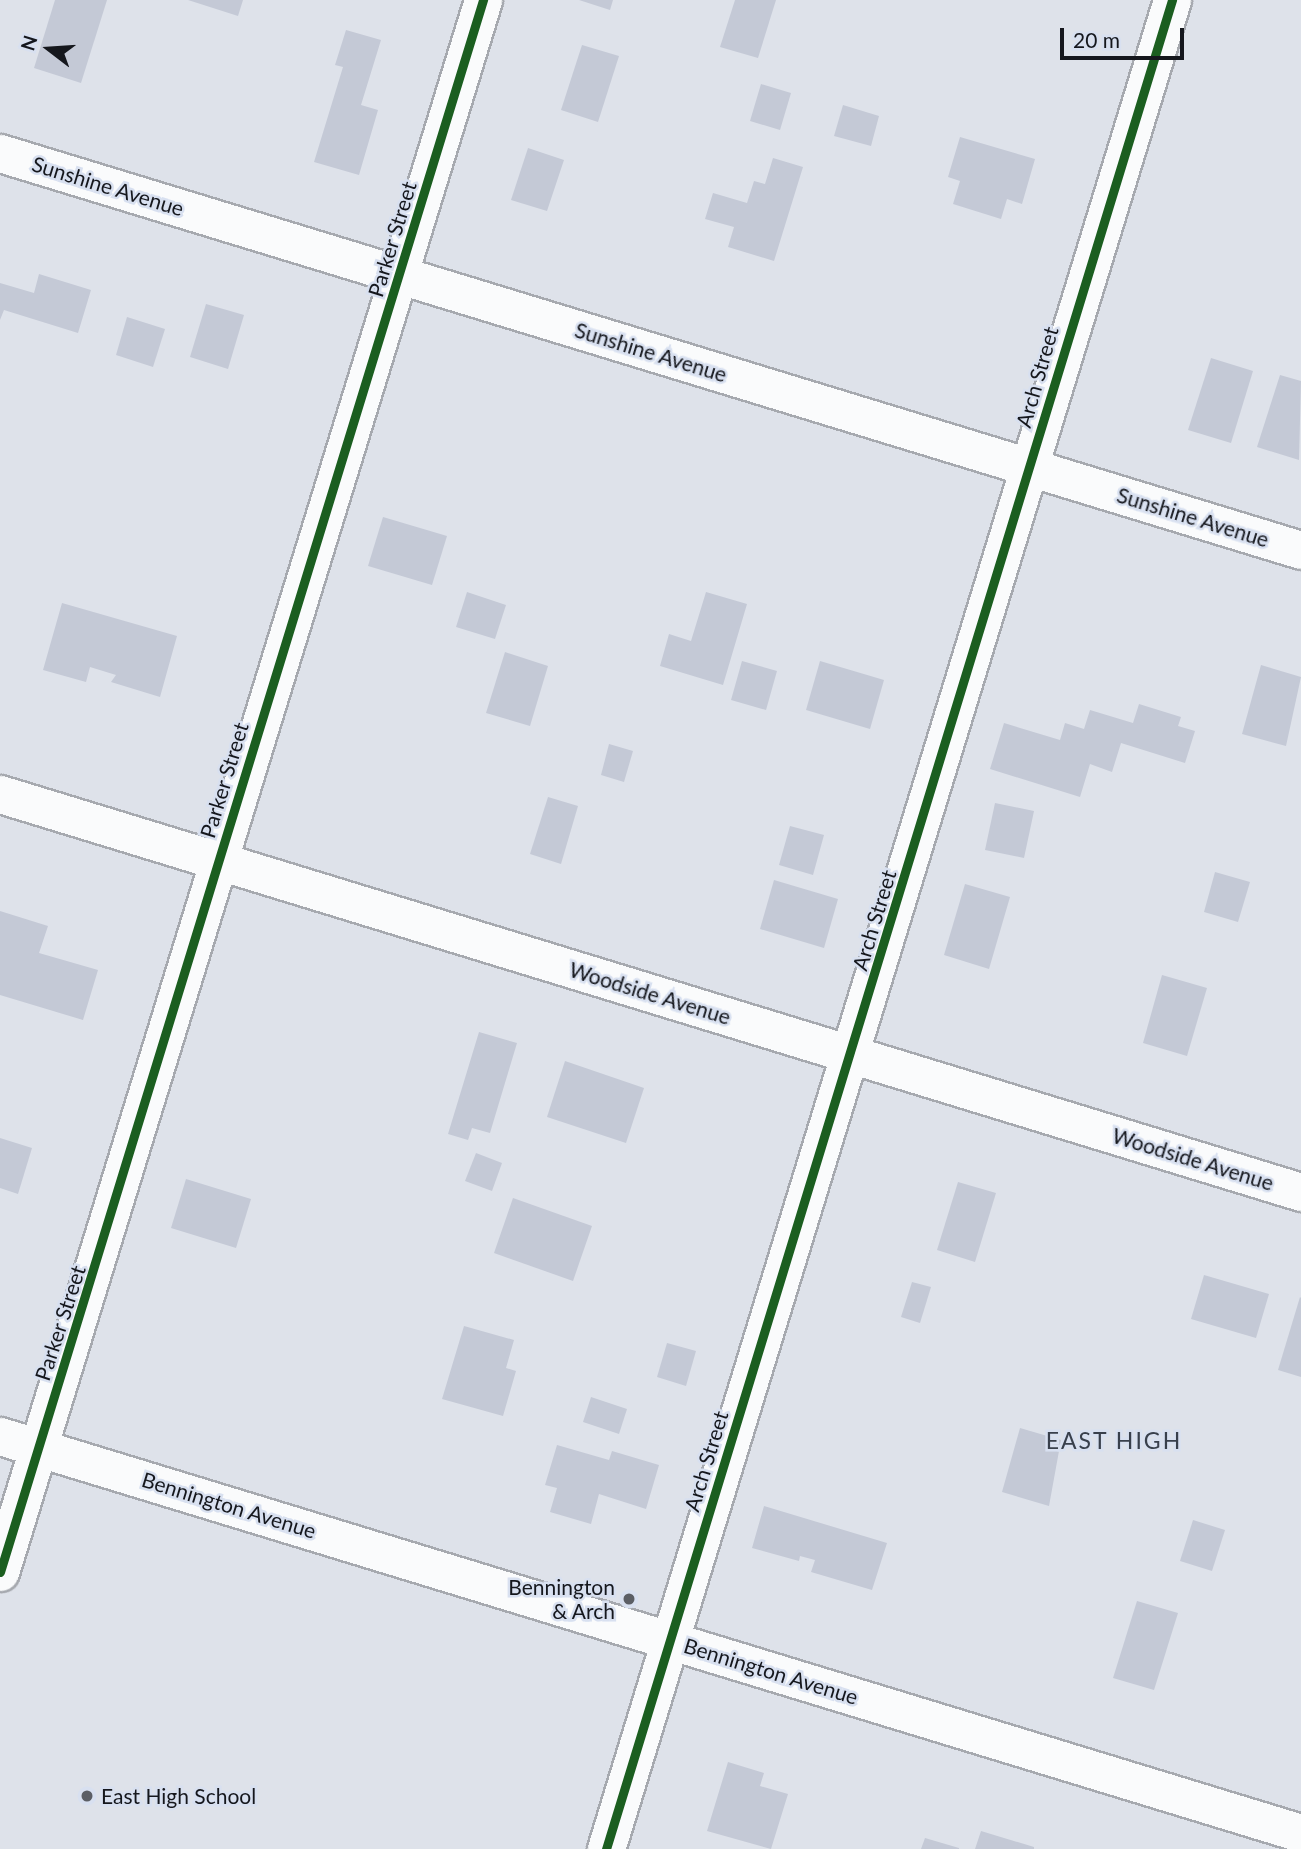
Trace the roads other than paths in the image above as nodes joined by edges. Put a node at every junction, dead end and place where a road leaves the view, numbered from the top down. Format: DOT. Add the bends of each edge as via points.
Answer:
graph roads {
  1 [pos="483,0"];
  2 [pos="1171,0"];
  3 [pos="0,153"];
  4 [pos="399,275"];
  5 [pos="1029,467"];
  6 [pos="1301,550"];
  7 [pos="0,794"];
  8 [pos="218,860"];
  9 [pos="850,1054"];
  10 [pos="1301,1192"];
  11 [pos="0,1436"];
  12 [pos="38,1447"];
  13 [pos="0,1572"];
  14 [pos="669,1640"];
  15 [pos="1301,1833"];
  16 [pos="606,1849"];
  1 -- 4 [label="street, Parker Street"];
  2 -- 5 [label="street, Arch Street"];
  3 -- 4 [label="street, Sunshine Avenue"];
  4 -- 5 [label="street, Sunshine Avenue"];
  4 -- 8 [label="street, Parker Street"];
  5 -- 6 [label="street, Sunshine Avenue"];
  5 -- 9 [label="street, Arch Street"];
  7 -- 8 [label="street, Woodside Avenue"];
  8 -- 9 [label="street, Woodside Avenue"];
  8 -- 12 [label="street, Parker Street"];
  9 -- 10 [label="street, Woodside Avenue"];
  9 -- 14 [label="street, Arch Street"];
  11 -- 12 [label="street, Bennington Avenue"];
  12 -- 13 [label="street, Parker Street"];
  12 -- 14 [label="street, Bennington Avenue"];
  14 -- 15 [label="street, Bennington Avenue"];
  14 -- 16 [label="street, Arch Street"];
}
